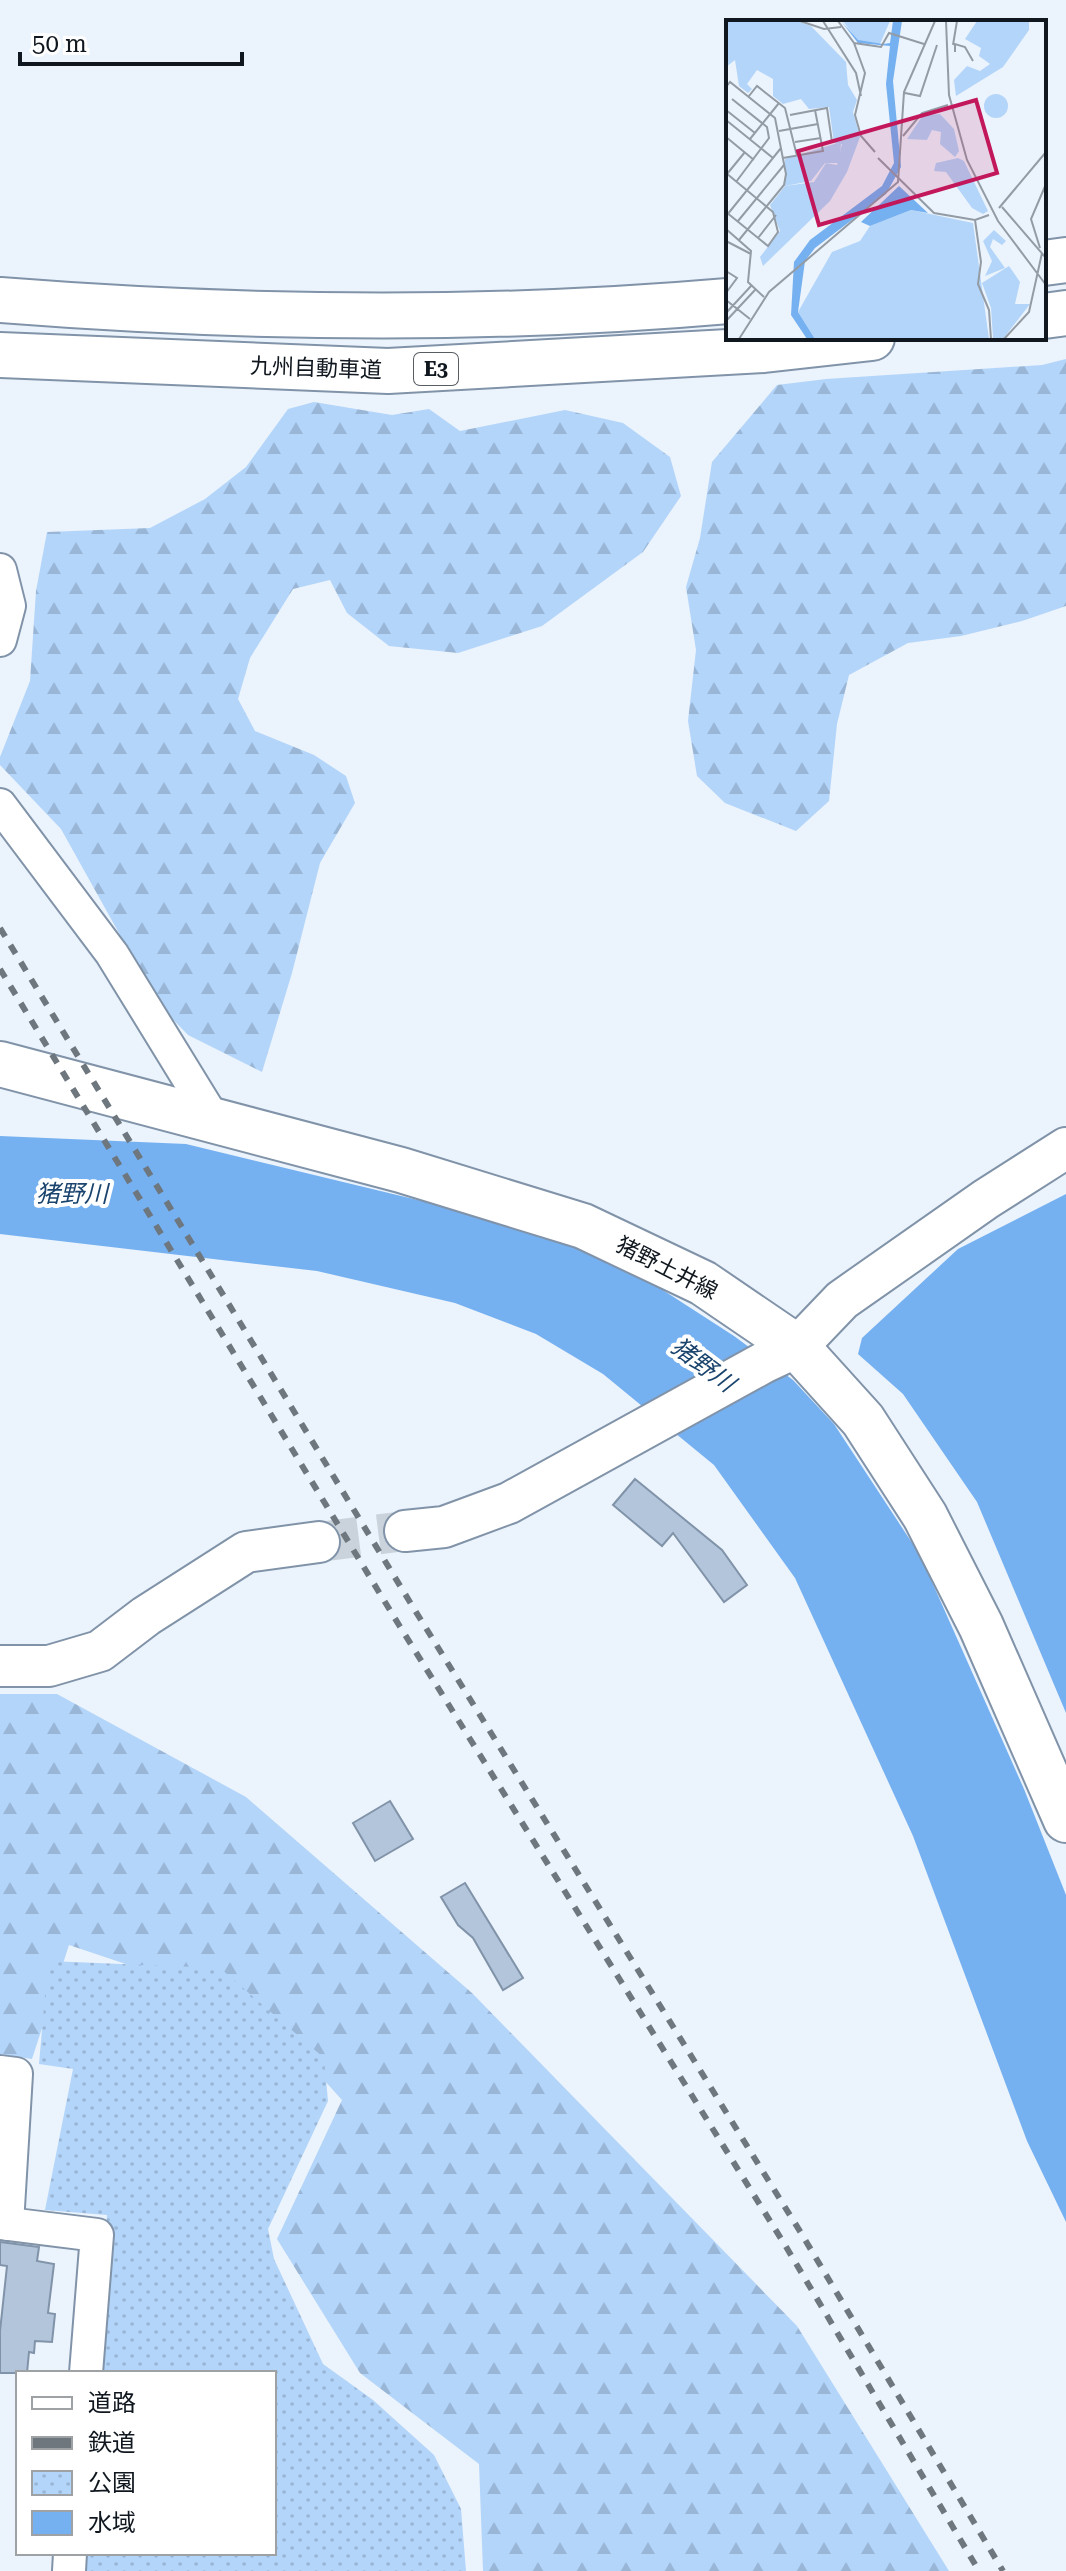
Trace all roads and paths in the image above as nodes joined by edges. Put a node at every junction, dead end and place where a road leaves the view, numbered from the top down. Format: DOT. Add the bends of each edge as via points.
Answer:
graph roads {
  1 [pos="1066,260"];
  2 [pos="1046,263"];
  3 [pos="0,300"];
  4 [pos="726,301"];
  5 [pos="1066,313"];
  6 [pos="1046,316"];
  7 [pos="854,340"];
  8 [pos="0,355"];
  9 [pos="0,570"];
  10 [pos="0,640"];
  11 [pos="0,805"];
  12 [pos="0,1064"];
  13 [pos="214,1120"];
  14 [pos="1066,1148"];
  15 [pos="780,1355"];
  16 [pos="405,1531"];
  17 [pos="319,1542"];
  18 [pos="0,1666"];
  19 [pos="1066,1820"];
  20 [pos="0,2072"];
  21 [pos="3,2223"];
  22 [pos="86,2371"];
  1 -- 2 [label="main road"];
  3 -- 4 [label="main road" via="391,317 613,311"];
  5 -- 6 [label="main road"];
  7 -- 8 [label="main road, 九州自動車道 / E3" via="764,350 388,371"];
  9 -- 10 [label="street" via="9,606"];
  11 -- 13 [label="street" via="112,954"];
  12 -- 13 [label="main road, 猪野土井線"];
  13 -- 15 [label="main road, 猪野土井線" via="583,1226 703,1283"];
  14 -- 15 [label="street" via="842,1300"];
  15 -- 16 [label="street" via="509,1503 444,1527"];
  15 -- 19 [label="main road, 猪野土井線" via="863,1420 925,1516 981,1626"];
  17 -- 18 [label="street" via="246,1552 100,1651 49,1666"];
  20 -- 21 [label="street" via="16,2074"];
  21 -- 22 [label="street" via="97,2235"];
}
